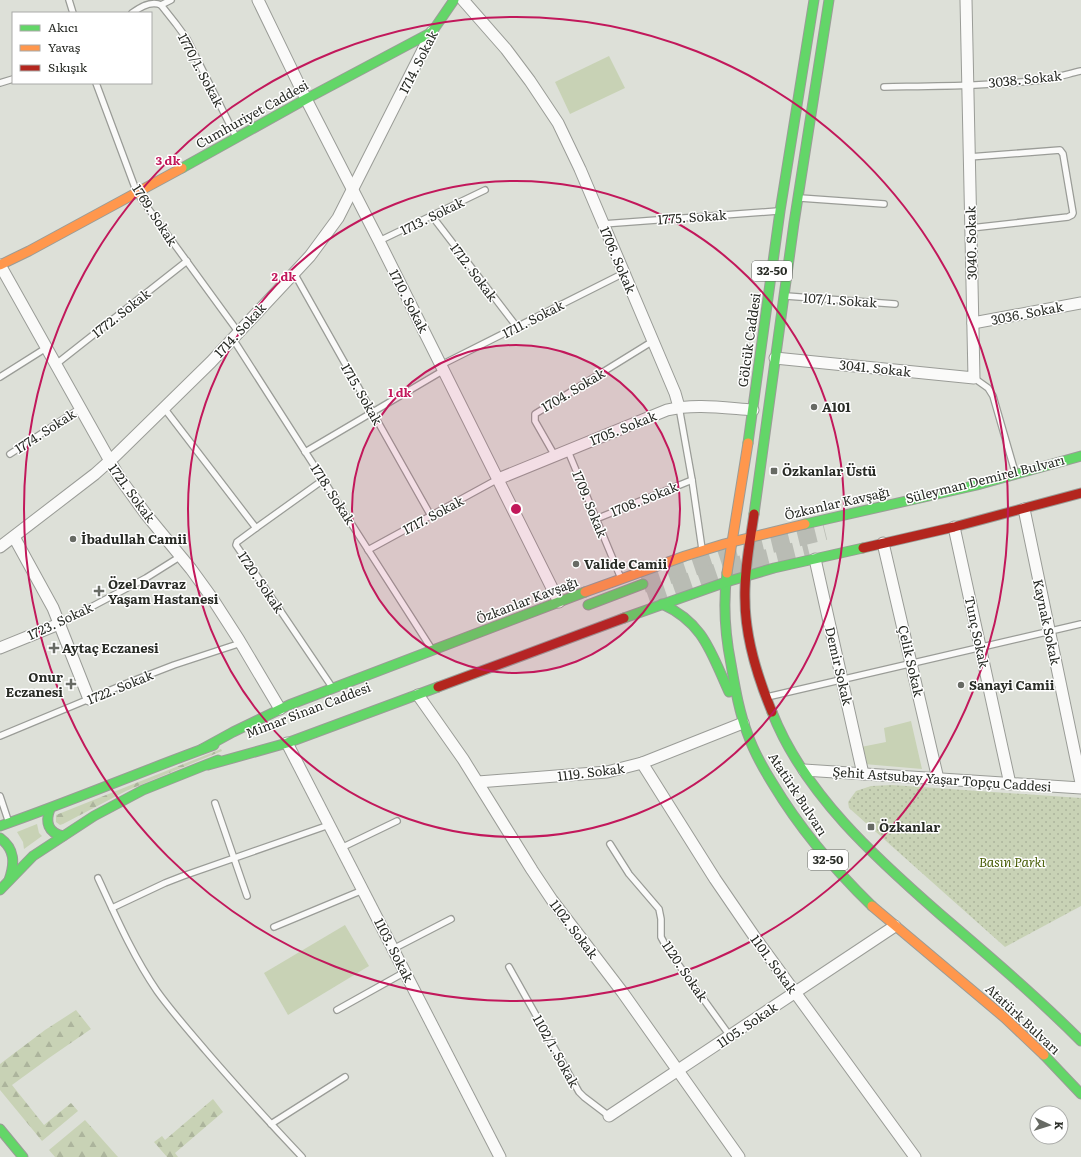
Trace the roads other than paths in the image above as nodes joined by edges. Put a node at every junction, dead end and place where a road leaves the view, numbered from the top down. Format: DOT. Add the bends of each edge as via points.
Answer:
graph roads {
  1 [pos="69,0"];
  2 [pos="171,0"];
  3 [pos="258,0"];
  4 [pos="454,0"];
  5 [pos="463,0"];
  6 [pos="814,0"];
  7 [pos="829,0"];
  8 [pos="966,0"];
  9 [pos="161,5"];
  10 [pos="73,12"];
  11 [pos="134,12"];
  12 [pos="432,32"];
  13 [pos="1081,71"];
  14 [pos="12,79"];
  15 [pos="0,83"];
  16 [pos="96,84"];
  17 [pos="968,85"];
  18 [pos="884,87"];
  19 [pos="306,99"];
  20 [pos="236,138"];
  21 [pos="969,157"];
  22 [pos="353,190"];
  23 [pos="485,190"];
  24 [pos="137,193"];
  25 [pos="798,197"];
  26 [pos="884,204"];
  27 [pos="780,211"];
  28 [pos="432,216"];
  29 [pos="603,224"];
  30 [pos="971,228"];
  31 [pos="379,241"];
  32 [pos="186,261"];
  33 [pos="0,265"];
  34 [pos="294,273"];
  35 [pos="624,273"];
  36 [pos="784,296"];
  37 [pos="1081,303"];
  38 [pos="895,304"];
  39 [pos="973,323"];
  40 [pos="517,327"];
  41 [pos="236,336"];
  42 [pos="653,341"];
  43 [pos="46,348"];
  44 [pos="775,358"];
  45 [pos="55,365"];
  46 [pos="443,368"];
  47 [pos="0,377"];
  48 [pos="974,378"];
  49 [pos="679,407"];
  50 [pos="164,408"];
  51 [pos="79,409"];
  52 [pos="753,410"];
  53 [pos="372,412"];
  54 [pos="568,451"];
  55 [pos="305,452"];
  56 [pos="10,454"];
  57 [pos="555,456"];
  58 [pos="1081,456"];
  59 [pos="109,462"];
  60 [pos="1016,475"];
  61 [pos="498,479"];
  62 [pos="323,480"];
  63 [pos="692,480"];
  64 [pos="1081,493"];
  65 [pos="1024,509"];
  66 [pos="431,516"];
  67 [pos="596,519"];
  68 [pos="954,527"];
  69 [pos="256,528"];
  70 [pos="14,537"];
  71 [pos="751,537"];
  72 [pos="732,542"];
  73 [pos="883,543"];
  74 [pos="0,547"];
  75 [pos="368,550"];
  76 [pos="702,551"];
  77 [pos="180,556"];
  78 [pos="815,559"];
  79 [pos="746,576"];
  80 [pos="621,579"];
  81 [pos="726,582"];
  82 [pos="644,584"];
  83 [pos="559,602"];
  84 [pos="662,604"];
  85 [pos="576,609"];
  86 [pos="60,624"];
  87 [pos="1081,624"];
  88 [pos="1049,632"];
  89 [pos="241,642"];
  90 [pos="0,648"];
  91 [pos="980,648"];
  92 [pos="433,650"];
  93 [pos="911,664"];
  94 [pos="842,680"];
  95 [pos="333,688"];
  96 [pos="418,695"];
  97 [pos="765,697"];
  98 [pos="89,699"];
  99 [pos="280,709"];
  100 [pos="743,723"];
  101 [pos="270,724"];
  102 [pos="0,736"];
  103 [pos="270,738"];
  104 [pos="287,743"];
  105 [pos="202,749"];
  106 [pos="642,763"];
  107 [pos="208,765"];
  108 [pos="804,770"];
  109 [pos="863,774"];
  110 [pos="938,779"];
  111 [pos="478,782"];
  112 [pos="1081,783"];
  113 [pos="1010,784"];
  114 [pos="1081,788"];
  115 [pos="0,796"];
  116 [pos="214,803"];
  117 [pos="50,808"];
  118 [pos="397,821"];
  119 [pos="4,824"];
  120 [pos="330,825"];
  121 [pos="63,836"];
  122 [pos="4,841"];
  123 [pos="610,844"];
  124 [pos="341,848"];
  125 [pos="234,858"];
  126 [pos="98,878"];
  127 [pos="9,880"];
  128 [pos="0,890"];
  129 [pos="363,890"];
  130 [pos="247,896"];
  131 [pos="112,908"];
  132 [pos="451,919"];
  133 [pos="894,926"];
  134 [pos="274,927"];
  135 [pos="393,948"];
  136 [pos="509,967"];
  137 [pos="405,972"];
  138 [pos="794,992"];
  139 [pos="337,1010"];
  140 [pos="730,1036"];
  141 [pos="1081,1041"];
  142 [pos="678,1071"];
  143 [pos="345,1077"];
  144 [pos="1081,1094"];
  145 [pos="609,1116"];
  146 [pos="271,1124"];
  147 [pos="0,1129"];
  148 [pos="23,1157"];
  149 [pos="302,1157"];
  150 [pos="500,1157"];
  151 [pos="739,1157"];
  152 [pos="915,1157"];
  1 -- 10 [label="lane"];
  2 -- 9 [label="lane"];
  3 -- 19 [label="street, 1710. Sokak"];
  4 -- 12 [label="main road, 1714. Sokak"];
  5 -- 29 [label="street, 1706. Sokak" via="506,49 558,123"];
  6 -- 27 [label="main road, Gölcük Caddesi / 32-50"];
  7 -- 25 [label="main road, 32-50"];
  8 -- 17 [label="street, 3040. Sokak"];
  9 -- 11 [label="lane" via="153,2"];
  9 -- 20 [label="lane, 1770/1. Sokak" via="186,39"];
  12 -- 19 [label="main road, Cumhuriyet Caddesi"];
  12 -- 22 [label="street, 1714. Sokak"];
  13 -- 17 [label="lane, 3038. Sokak" via="1044,79"];
  14 -- 15 [label="lane"];
  16 -- 24 [label="lane, 1769. Sokak"];
  17 -- 18 [label="lane, 3038. Sokak"];
  17 -- 21 [label="street, 3040. Sokak"];
  19 -- 20 [label="main road, Cumhuriyet Caddesi"];
  19 -- 22 [label="street, 1710. Sokak"];
  20 -- 24 [label="main road, Cumhuriyet Caddesi"];
  21 -- 30 [label="street, 3040. Sokak"];
  21 -- 30 [label="lane" via="1060,150 1063,154 1072,212 1068,218"];
  22 -- 31 [label="street, 1710. Sokak"];
  22 -- 34 [label="street, 1714. Sokak" via="325,237"];
  23 -- 28 [label="lane, 1713. Sokak"];
  24 -- 32 [label="lane, 1769. Sokak"];
  24 -- 33 [label="main road, Cumhuriyet Caddesi"];
  25 -- 26 [label="lane"];
  25 -- 36 [label="main road, 32-50"];
  27 -- 29 [label="lane, 1775. Sokak"];
  27 -- 52 [label="main road, Gölcük Caddesi / 32-50"];
  28 -- 31 [label="lane, 1713. Sokak"];
  28 -- 40 [label="lane, 1712. Sokak"];
  29 -- 35 [label="street, 1706. Sokak"];
  30 -- 39 [label="street, 3040. Sokak"];
  31 -- 46 [label="street, 1710. Sokak"];
  32 -- 41 [label="lane, 1769. Sokak"];
  32 -- 45 [label="lane, 1772. Sokak"];
  33 -- 43 [label="street, 1721. Sokak"];
  34 -- 41 [label="street, 1714. Sokak"];
  34 -- 53 [label="lane, 1715. Sokak"];
  35 -- 40 [label="lane, 1711. Sokak"];
  35 -- 42 [label="street, 1706. Sokak"];
  36 -- 38 [label="lane, 107/1. Sokak"];
  36 -- 44 [label="main road, 32-50"];
  37 -- 39 [label="street, 3036. Sokak"];
  39 -- 48 [label="street, 3040. Sokak"];
  40 -- 46 [label="lane, 1711. Sokak"];
  41 -- 50 [label="street, 1714. Sokak"];
  41 -- 55 [label="lane, 1718. Sokak"];
  42 -- 49 [label="street, 1706. Sokak"];
  42 -- 57 [label="lane, 1704. Sokak" via="534,414 535,421"];
  43 -- 45 [label="street, 1721. Sokak"];
  43 -- 47 [label="lane"];
  44 -- 48 [label="street, 3041. Sokak"];
  44 -- 71 [label="main road, 32-50"];
  45 -- 51 [label="street, 1721. Sokak"];
  46 -- 53 [label="lane, 1711. Sokak"];
  46 -- 61 [label="street, 1710. Sokak"];
  48 -- 60 [label="lane" via="988,388 993,396"];
  49 -- 52 [label="street, 1705. Sokak"];
  49 -- 54 [label="street, 1705. Sokak"];
  49 -- 63 [label="lane, 1706. Sokak"];
  50 -- 59 [label="street, 1714. Sokak"];
  50 -- 69 [label="lane"];
  51 -- 56 [label="lane, 1774. Sokak"];
  51 -- 59 [label="street, 1721. Sokak"];
  52 -- 72 [label="main road, Gölcük Caddesi / 32-50"];
  53 -- 55 [label="lane, 1711. Sokak"];
  53 -- 66 [label="lane, 1715. Sokak"];
  54 -- 57 [label="street, 1705. Sokak"];
  54 -- 67 [label="lane, 1709. Sokak"];
  55 -- 62 [label="lane, 1718. Sokak"];
  57 -- 61 [label="street, 1705. Sokak"];
  58 -- 60 [label="main road, Özkanlar Kavşağı"];
  59 -- 70 [label="street, 1714. Sokak"];
  59 -- 77 [label="street, 1721. Sokak" via="129,492"];
  60 -- 71 [label="main road, Özkanlar Kavşağı"];
  61 -- 66 [label="lane, 1717. Sokak"];
  61 -- 83 [label="street, 1710. Sokak"];
  62 -- 69 [label="lane"];
  62 -- 75 [label="lane, 1718. Sokak"];
  63 -- 67 [label="lane, 1708. Sokak"];
  63 -- 76 [label="lane, 1706. Sokak"];
  64 -- 65 [label="main road"];
  65 -- 68 [label="main road"];
  65 -- 88 [label="street, Kaynak Sokak"];
  66 -- 75 [label="lane, 1717. Sokak"];
  67 -- 80 [label="lane, 1709. Sokak"];
  68 -- 73 [label="main road"];
  68 -- 91 [label="street, Tunç Sokak"];
  69 -- 95 [label="lane, 1720. Sokak" via="236,545"];
  70 -- 74 [label="street, 1714. Sokak"];
  70 -- 86 [label="street" via="46,593"];
  71 -- 72 [label="main road, Özkanlar Kavşağı"];
  71 -- 79 [label="main road, Atatürk Bulvarı / 32-50"];
  72 -- 76 [label="main road, Özkanlar Kavşağı"];
  72 -- 81 [label="main road, Atatürk Bulvarı / 32-50"];
  73 -- 78 [label="main road"];
  73 -- 93 [label="street, Çelik Sokak"];
  75 -- 92 [label="lane, 1718. Sokak"];
  76 -- 80 [label="main road, Özkanlar Kavşağı"];
  77 -- 86 [label="lane, 1723. Sokak" via="146,578"];
  77 -- 89 [label="street, 1721. Sokak"];
  78 -- 79 [label="main road"];
  78 -- 94 [label="street, Demir Sokak"];
  79 -- 81 [label="main road"];
  79 -- 97 [label="main road, Atatürk Bulvarı / 32-50" via="747,626 756,670"];
  80 -- 83 [label="main road, Özkanlar Kavşağı"];
  81 -- 84 [label="main road"];
  81 -- 100 [label="main road, Atatürk Bulvarı / 32-50" via="728,649"];
  82 -- 85 [label="main road"];
  83 -- 92 [label="main road, Özkanlar Kavşağı"];
  84 -- 96 [label="main road"];
  84 -- 100 [label="main road" via="678,610 702,635"];
  86 -- 90 [label="street, 1723. Sokak"];
  86 -- 98 [label="street"];
  87 -- 88 [label="lane"];
  88 -- 91 [label="lane"];
  88 -- 112 [label="street, Kaynak Sokak"];
  89 -- 98 [label="lane, 1722. Sokak"];
  89 -- 99 [label="street, 1721. Sokak"];
  91 -- 93 [label="lane"];
  91 -- 113 [label="street, Tunç Sokak"];
  92 -- 95 [label="main road, Özkanlar Kavşağı"];
  93 -- 94 [label="lane"];
  93 -- 110 [label="street, Çelik Sokak"];
  94 -- 97 [label="lane"];
  94 -- 109 [label="street, Demir Sokak"];
  95 -- 99 [label="main road, Özkanlar Kavşağı"];
  96 -- 104 [label="main road"];
  96 -- 111 [label="street, 1102. Sokak"];
  97 -- 108 [label="main road, Atatürk Bulvarı / 32-50" via="781,734"];
  98 -- 102 [label="lane, 1722. Sokak"];
  99 -- 105 [label="main road, Özkanlar Kavşağı"];
  100 -- 106 [label="street, 1119. Sokak"];
  100 -- 133 [label="main road, Atatürk Bulvarı / 32-50" via="766,771 807,835 831,864"];
  101 -- 105 [label="main road, Mimar Sinan Caddesi"];
  103 -- 107 [label="main road, Mimar Sinan Caddesi"];
  104 -- 107 [label="main road"];
  104 -- 120 [label="street, 1103. Sokak"];
  105 -- 117 [label="main road, Mimar Sinan Caddesi"];
  106 -- 111 [label="street, 1119. Sokak" via="608,772"];
  106 -- 138 [label="street, 1101. Sokak" via="715,879"];
  107 -- 121 [label="main road, Mimar Sinan Caddesi" via="137,793 100,812"];
  108 -- 109 [label="street, Şehit Astsubay Yaşar Topçu Caddesi"];
  108 -- 141 [label="main road, Atatürk Bulvarı / 32-50" via="840,819 867,848 1049,1008"];
  109 -- 110 [label="street, Şehit Astsubay Yaşar Topçu Caddesi"];
  110 -- 113 [label="street, Şehit Astsubay Yaşar Topçu Caddesi"];
  111 -- 142 [label="street, 1102. Sokak" via="552,900"];
  113 -- 114 [label="street, Şehit Astsubay Yaşar Topçu Caddesi"];
  115 -- 119 [label="lane"];
  116 -- 125 [label="lane"];
  117 -- 119 [label="main road, Mimar Sinan Caddesi"];
  117 -- 121 [label="main road" via="47,823 53,833"];
  118 -- 124 [label="lane"];
  119 -- 122 [label="main road"];
  120 -- 124 [label="street, 1103. Sokak"];
  120 -- 125 [label="lane"];
  121 -- 127 [label="main road, Mimar Sinan Caddesi" via="33,856"];
  122 -- 127 [label="main road" via="15,861"];
  123 -- 140 [label="lane, 1120. Sokak" via="629,874 659,909 661,937 668,950"];
  124 -- 129 [label="street, 1103. Sokak"];
  125 -- 130 [label="lane"];
  125 -- 131 [label="lane" via="165,883"];
  126 -- 131 [label="lane"];
  127 -- 128 [label="main road, Mimar Sinan Caddesi"];
  129 -- 134 [label="lane"];
  129 -- 135 [label="street, 1103. Sokak"];
  131 -- 146 [label="lane" via="157,991 244,1096"];
  132 -- 135 [label="lane"];
  133 -- 138 [label="street, 1105. Sokak"];
  133 -- 144 [label="main road, Atatürk Bulvarı / 32-50" via="1006,1019"];
  135 -- 137 [label="street, 1103. Sokak"];
  136 -- 145 [label="lane, 1102/1. Sokak" via="578,1092"];
  137 -- 139 [label="lane"];
  137 -- 150 [label="street, 1103. Sokak"];
  138 -- 140 [label="street, 1105. Sokak"];
  138 -- 152 [label="street, 1101. Sokak"];
  140 -- 142 [label="street, 1105. Sokak"];
  142 -- 145 [label="street, 1102/1. Sokak"];
  142 -- 151 [label="street, 1102. Sokak"];
  143 -- 146 [label="lane"];
  146 -- 149 [label="lane"];
  147 -- 148 [label="main road"];
}
